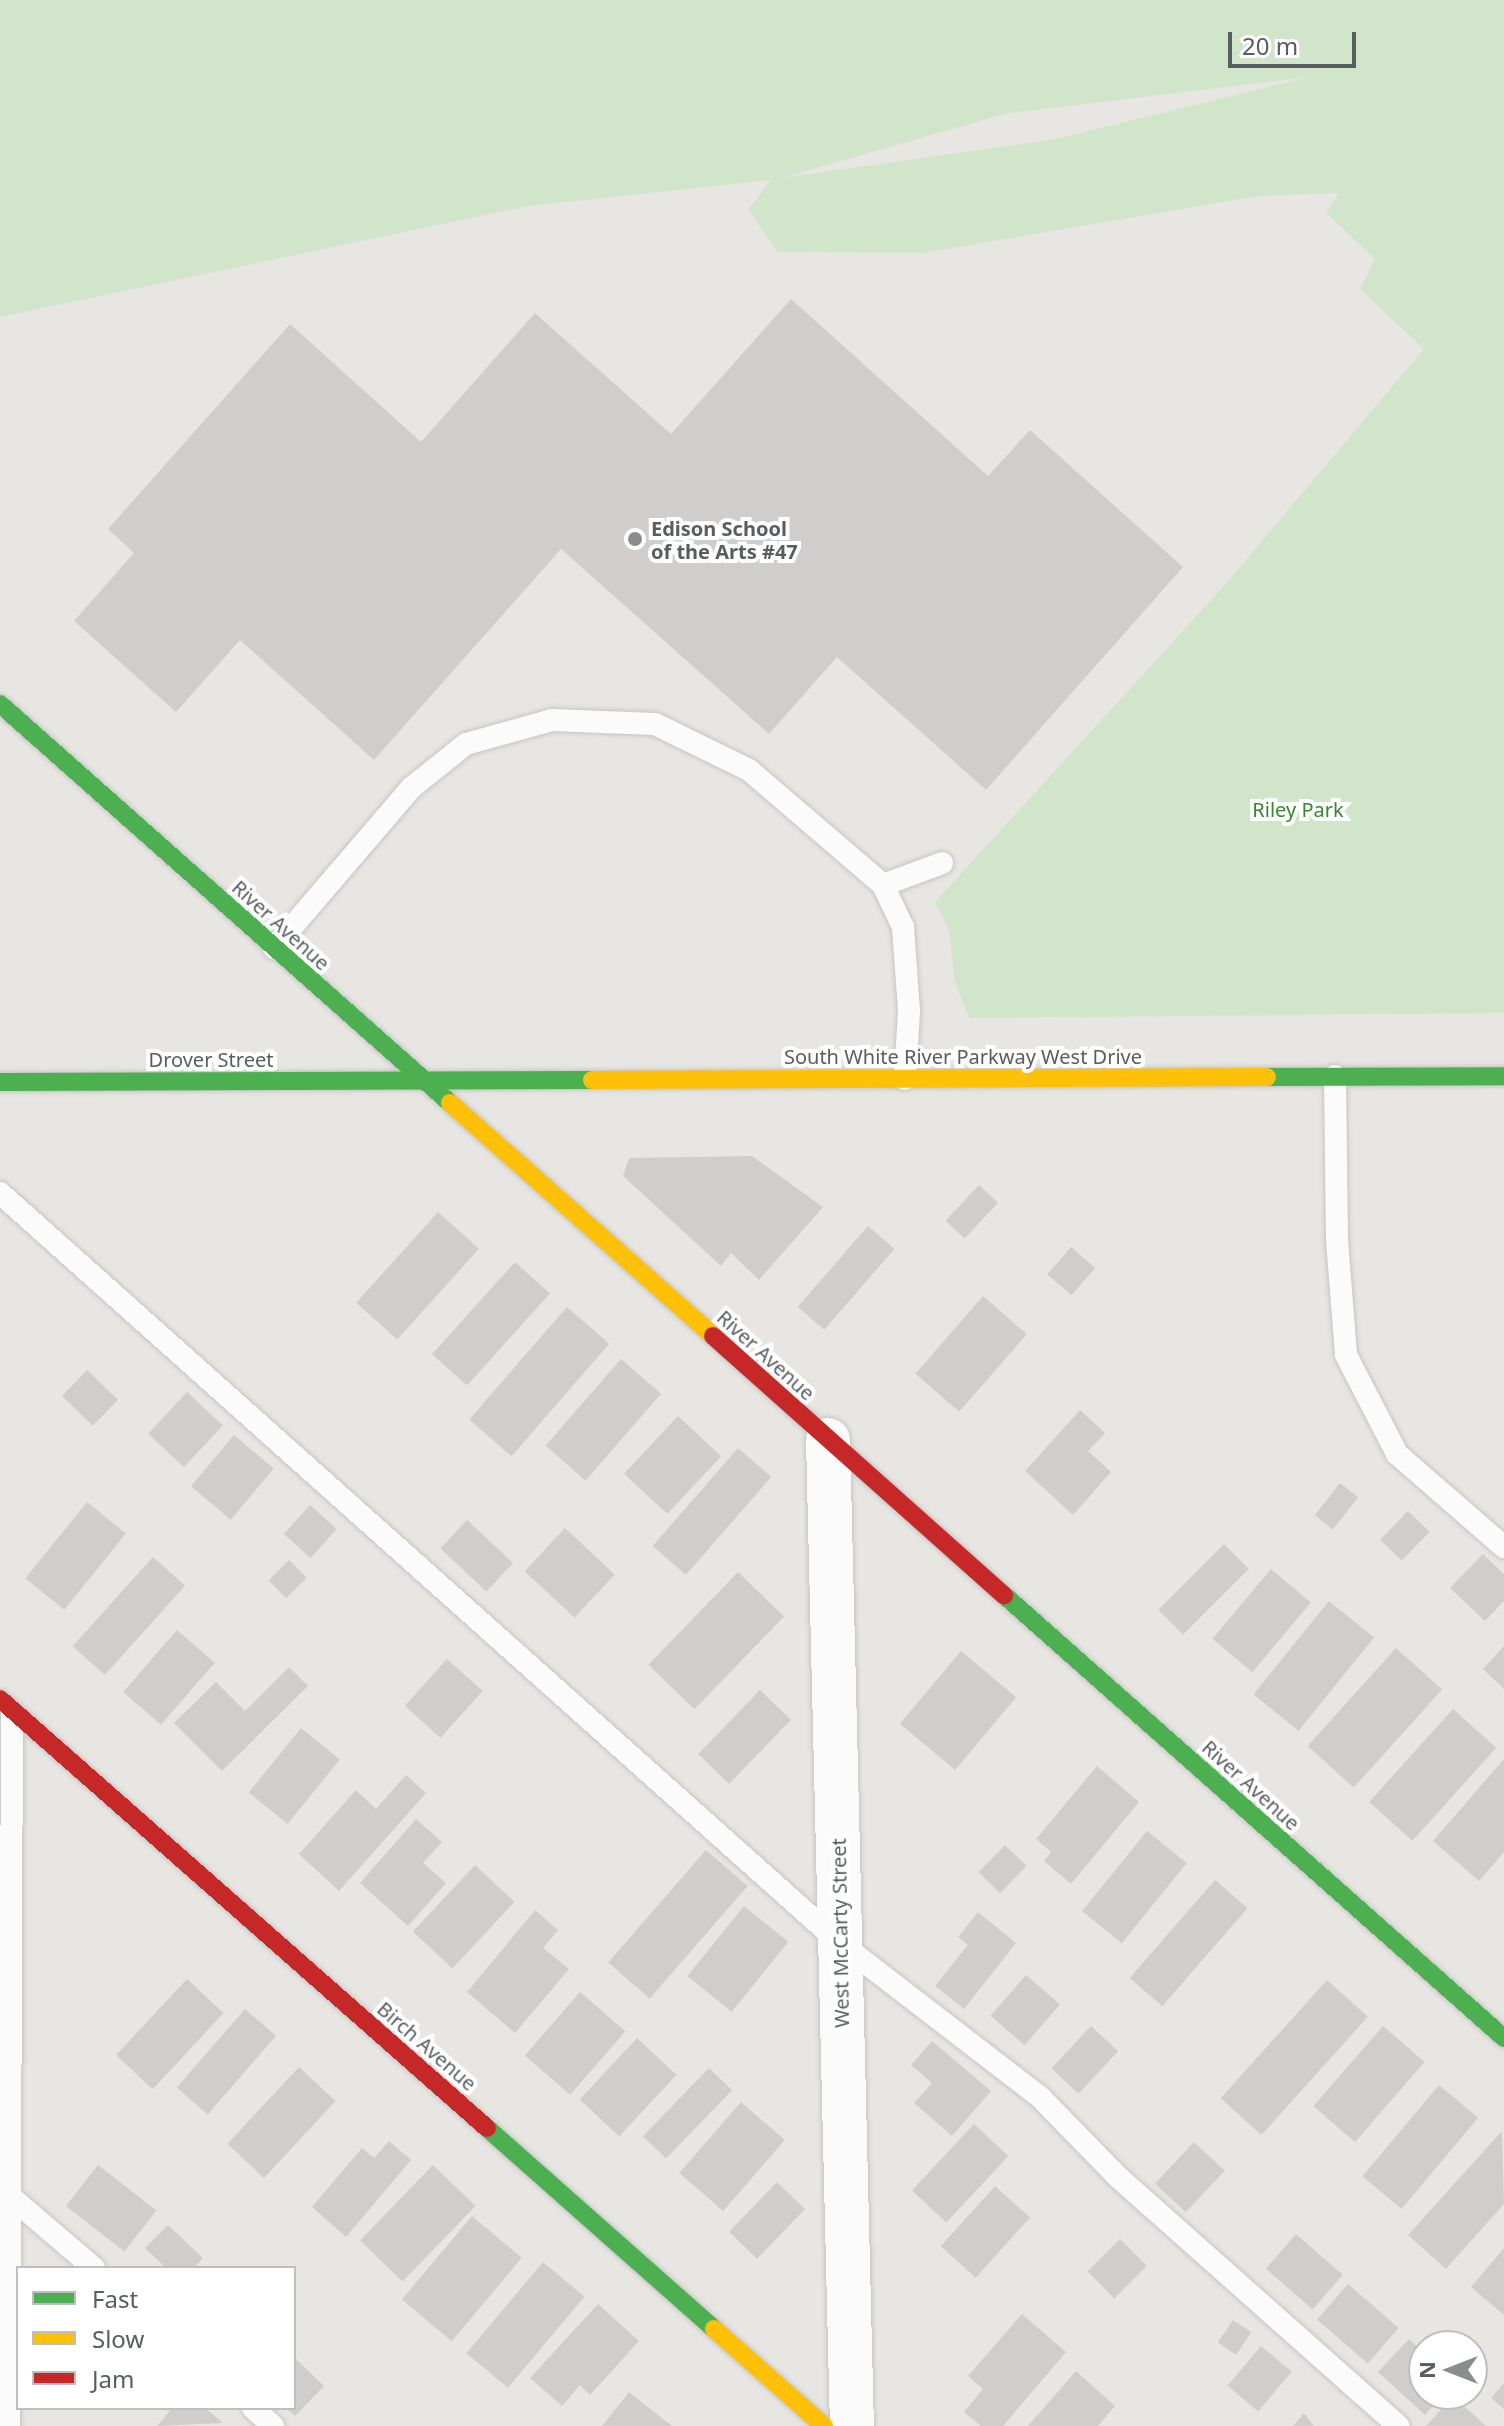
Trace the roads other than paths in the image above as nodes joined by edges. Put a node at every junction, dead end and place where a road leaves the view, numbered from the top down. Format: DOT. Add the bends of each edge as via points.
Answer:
graph roads {
  1 [pos="0,704"];
  2 [pos="942,863"];
  3 [pos="883,885"];
  4 [pos="274,948"];
  5 [pos="1335,1076"];
  6 [pos="1504,1076"];
  7 [pos="905,1079"];
  8 [pos="423,1081"];
  9 [pos="0,1082"];
  10 [pos="0,1193"];
  11 [pos="828,1440"];
  12 [pos="1504,1547"];
  13 [pos="6,1705"];
  14 [pos="840,1943"];
  15 [pos="1504,2038"];
  16 [pos="12,2198"];
  17 [pos="92,2266"];
  18 [pos="255,2410"];
  19 [pos="9,2426"];
  20 [pos="273,2426"];
  21 [pos="824,2426"];
  22 [pos="852,2426"];
  23 [pos="1398,2426"];
  1 -- 4 [label="street, River Avenue"];
  2 -- 3 [label="lane"];
  3 -- 4 [label="lane" via="749,770 655,724 552,720 466,744 411,788"];
  3 -- 7 [label="lane" via="903,927 909,1011"];
  4 -- 8 [label="street, River Avenue"];
  5 -- 6 [label="street, South White River Parkway West Drive"];
  5 -- 7 [label="street, South White River Parkway West Drive"];
  5 -- 12 [label="lane" via="1337,1240 1346,1355 1397,1454"];
  7 -- 8 [label="street, South White River Parkway West Drive"];
  8 -- 9 [label="street, Drover Street"];
  8 -- 11 [label="street, River Avenue"];
  10 -- 14 [label="lane"];
  11 -- 14 [label="street, West McCarty Street"];
  11 -- 15 [label="street, River Avenue"];
  13 -- 16 [label="lane"];
  13 -- 21 [label="street, Birch Avenue"];
  14 -- 22 [label="street, West McCarty Street"];
  14 -- 23 [label="lane" via="1039,2096 1118,2177"];
  16 -- 17 [label="lane"];
  16 -- 19 [label="lane"];
  18 -- 20 [label="lane"];
}
